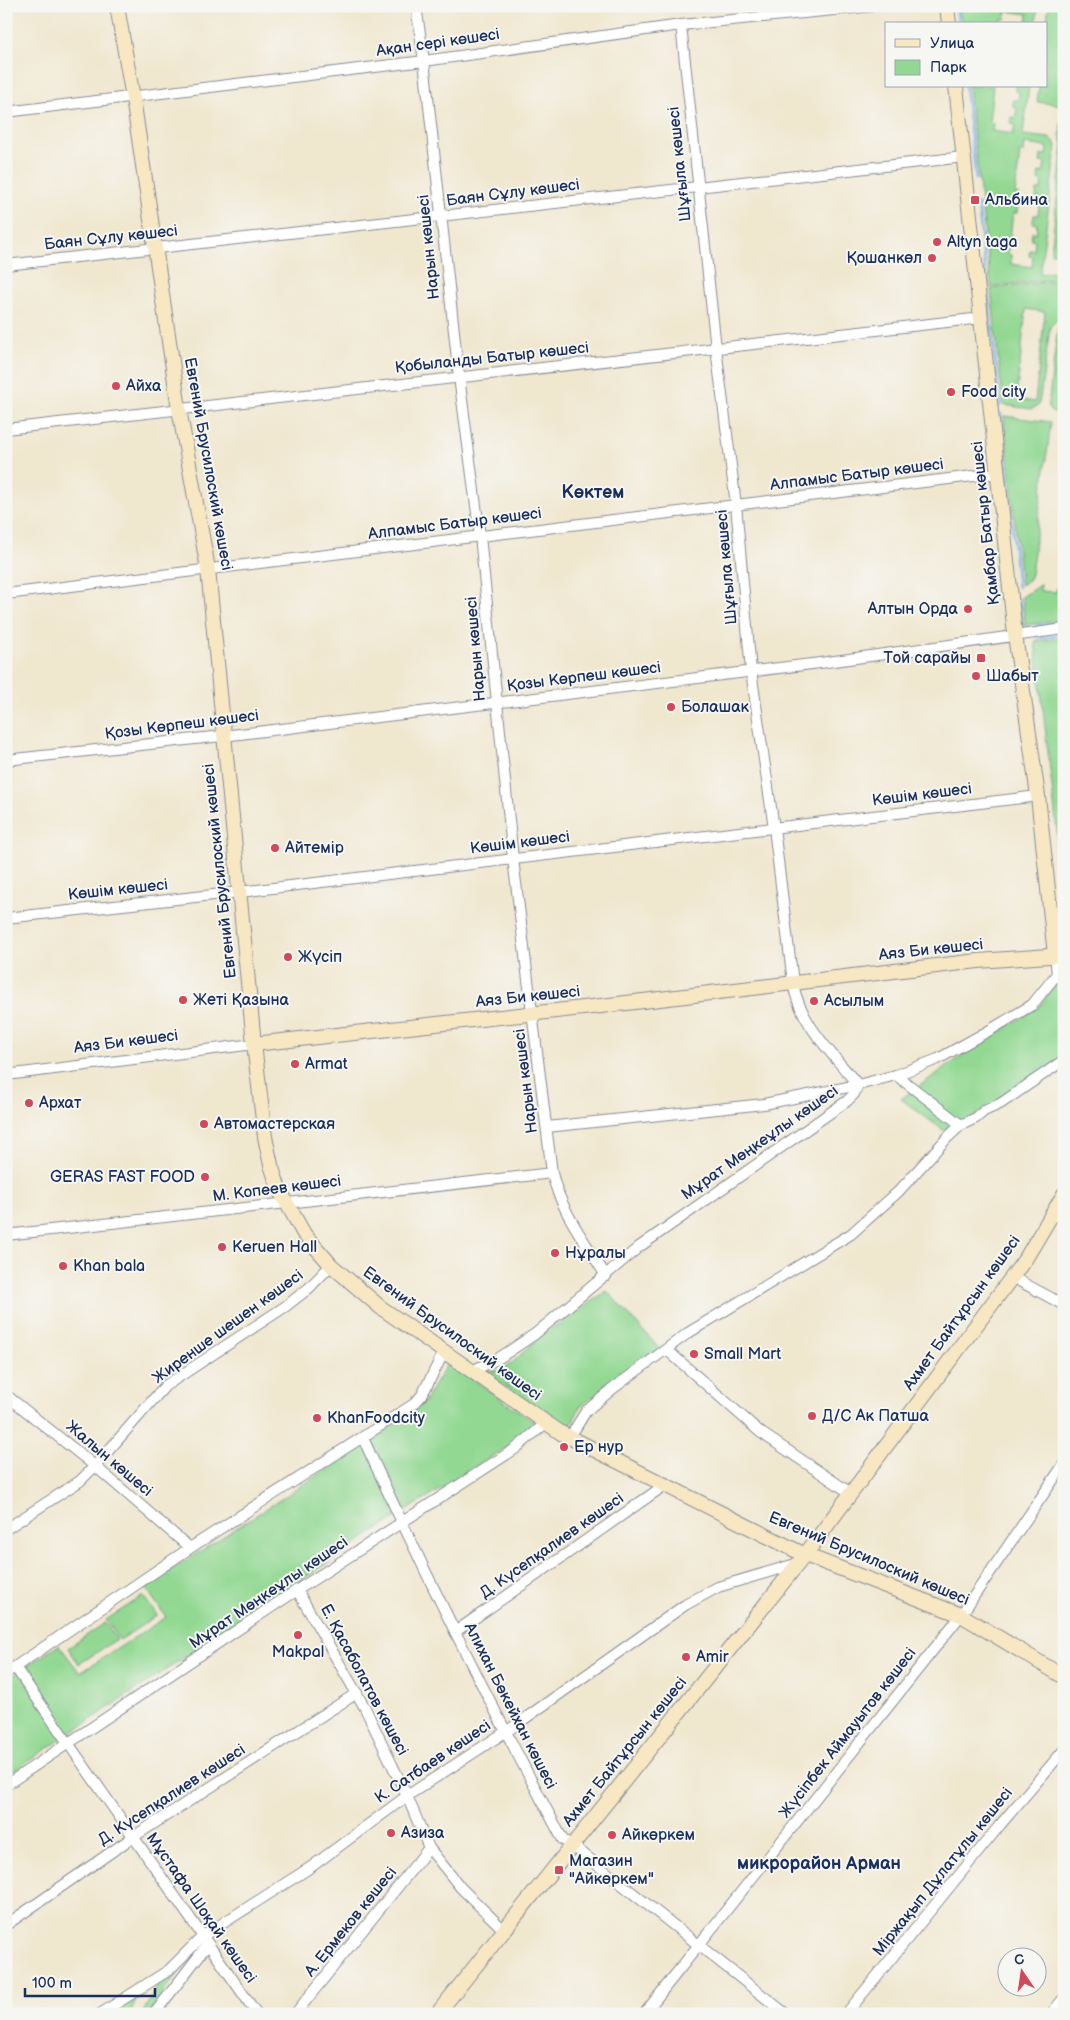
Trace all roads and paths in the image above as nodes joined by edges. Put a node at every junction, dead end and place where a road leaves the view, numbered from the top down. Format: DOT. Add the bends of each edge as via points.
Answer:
graph roads {
  1 [pos="117,6"];
  2 [pos="416,6"];
  3 [pos="874,6"];
  4 [pos="947,6"];
  5 [pos="949,22"];
  6 [pos="681,25"];
  7 [pos="424,60"];
  8 [pos="956,88"];
  9 [pos="133,98"];
  10 [pos="6,112"];
  11 [pos="964,157"];
  12 [pos="697,187"];
  13 [pos="441,216"];
  14 [pos="155,248"];
  15 [pos="6,265"];
  16 [pos="982,318"];
  17 [pos="716,348"];
  18 [pos="459,377"];
  19 [pos="180,409"];
  20 [pos="6,429"];
  21 [pos="998,473"];
  22 [pos="736,505"];
  23 [pos="480,536"];
  24 [pos="208,569"];
  25 [pos="6,594"];
  26 [pos="1064,629"];
  27 [pos="1016,635"];
  28 [pos="751,671"];
  29 [pos="496,702"];
  30 [pos="224,736"];
  31 [pos="6,760"];
  32 [pos="1038,796"];
  33 [pos="774,828"];
  34 [pos="513,859"];
  35 [pos="240,892"];
  36 [pos="6,918"];
  37 [pos="1061,957"];
  38 [pos="793,984"];
  39 [pos="533,1014"];
  40 [pos="254,1044"];
  41 [pos="1064,1060"];
  42 [pos="896,1074"];
  43 [pos="6,1075"];
  44 [pos="858,1085"];
  45 [pos="961,1125"];
  46 [pos="547,1128"];
  47 [pos="552,1172"];
  48 [pos="1064,1194"];
  49 [pos="286,1204"];
  50 [pos="6,1235"];
  51 [pos="331,1265"];
  52 [pos="606,1276"];
  53 [pos="1012,1277"];
  54 [pos="1064,1306"];
  55 [pos="666,1350"];
  56 [pos="444,1352"];
  57 [pos="472,1371"];
  58 [pos="6,1395"];
  59 [pos="546,1423"];
  60 [pos="363,1438"];
  61 [pos="570,1438"];
  62 [pos="1064,1464"];
  63 [pos="95,1466"];
  64 [pos="665,1485"];
  65 [pos="852,1494"];
  66 [pos="401,1523"];
  67 [pos="6,1530"];
  68 [pos="190,1548"];
  69 [pos="802,1559"];
  70 [pos="297,1590"];
  71 [pos="961,1615"];
  72 [pos="455,1632"];
  73 [pos="11,1670"];
  74 [pos="1064,1677"];
  75 [pos="357,1693"];
  76 [pos="505,1731"];
  77 [pos="69,1744"];
  78 [pos="1064,1750"];
  79 [pos="6,1785"];
  80 [pos="407,1796"];
  81 [pos="134,1837"];
  82 [pos="572,1845"];
  83 [pos="429,1848"];
  84 [pos="6,1925"];
  85 [pos="504,1930"];
  86 [pos="206,1940"];
  87 [pos="698,1946"];
  88 [pos="1064,1998"];
  89 [pos="100,2014"];
  90 [pos="154,2014"];
  91 [pos="256,2014"];
  92 [pos="296,2014"];
  93 [pos="437,2014"];
  94 [pos="644,2014"];
  95 [pos="786,2014"];
  96 [pos="846,2014"];
  97 [pos="1051,2014"];
  1 -- 9 [label="main road, Евгений Брусилоский көшесі"];
  2 -- 7 [label="street, Нарын көшесі"];
  3 -- 6 [label="street, Ақан сері көшесі"];
  4 -- 5 [label="main road"];
  6 -- 7 [label="street, Ақан сері көшесі"];
  6 -- 12 [label="street, Шұғыла көшесі"];
  7 -- 9 [label="street, Ақан сері көшесі"];
  7 -- 13 [label="street, Нарын көшесі"];
  8 -- 11 [label="main road, Қамбар Батыр көшесі"];
  9 -- 10 [label="street, Ақан сері көшесі"];
  9 -- 14 [label="main road, Евгений Брусилоский көшесі"];
  11 -- 12 [label="street, Баян Сұлу көшесі"];
  11 -- 16 [label="main road, Қамбар Батыр көшесі"];
  12 -- 13 [label="street, Баян Сұлу көшесі"];
  12 -- 17 [label="street, Шұғыла көшесі"];
  13 -- 14 [label="street, Баян Сұлу көшесі"];
  13 -- 18 [label="street, Нарын көшесі"];
  14 -- 15 [label="street, Баян Сұлу көшесі"];
  14 -- 19 [label="main road, Евгений Брусилоский көшесі"];
  16 -- 17 [label="street, Қобыланды Батыр көшесі"];
  16 -- 21 [label="main road, Қамбар Батыр көшесі"];
  17 -- 18 [label="street, Қобыланды Батыр көшесі"];
  17 -- 22 [label="street, Шұғыла көшесі"];
  18 -- 19 [label="street, Қобыланды Батыр көшесі"];
  18 -- 23 [label="street, Нарын көшесі"];
  19 -- 20 [label="street, Қобыланды Батыр көшесі"];
  19 -- 24 [label="main road, Евгений Брусилоский көшесі"];
  21 -- 22 [label="street, Алпамыс Батыр көшесі"];
  21 -- 27 [label="main road, Қамбар Батыр көшесі"];
  22 -- 23 [label="street, Алпамыс Батыр көшесі"];
  22 -- 28 [label="street, Шұғыла көшесі"];
  23 -- 24 [label="street, Алпамыс Батыр көшесі"];
  23 -- 29 [label="street, Нарын көшесі"];
  24 -- 25 [label="street, Алпамыс Батыр көшесі"];
  24 -- 30 [label="main road, Евгений Брусилоский көшесі"];
  26 -- 27 [label="street, Қозы Көрпеш көшесі"];
  27 -- 28 [label="street, Қозы Көрпеш көшесі"];
  27 -- 32 [label="main road, Қамбар Батыр көшесі"];
  28 -- 29 [label="street, Қозы Көрпеш көшесі"];
  28 -- 33 [label="street, Шұғыла көшесі"];
  29 -- 30 [label="street, Қозы Көрпеш көшесі"];
  29 -- 34 [label="street, Нарын көшесі"];
  30 -- 31 [label="street, Қозы Көрпеш көшесі"];
  30 -- 35 [label="main road, Евгений Брусилоский көшесі"];
  32 -- 33 [label="street, Көшім көшесі"];
  32 -- 37 [label="main road, Қамбар Батыр көшесі"];
  33 -- 34 [label="street, Көшім көшесі"];
  33 -- 38 [label="street, Шұғыла көшесі"];
  34 -- 35 [label="street, Көшім көшесі"];
  34 -- 39 [label="street, Нарын көшесі"];
  35 -- 36 [label="street, Көшім көшесі"];
  35 -- 40 [label="main road, Евгений Брусилоский көшесі"];
  37 -- 38 [label="main road, Аяз Би көшесі" via="978,961"];
  37 -- 42 [label="street, Мұрат Мөңкеұлы көшесі" via="1057,974 1032,1005 938,1058"];
  38 -- 39 [label="main road, Аяз Би көшесі"];
  38 -- 44 [label="street, Шұғыла көшесі" via="807,1022"];
  39 -- 40 [label="main road, Аяз Би көшесі"];
  39 -- 46 [label="street, Нарын көшесі"];
  40 -- 43 [label="street, Аяз Би көшесі"];
  40 -- 49 [label="main road, Евгений Брусилоский көшесі" via="265,1137 271,1165"];
  41 -- 45 [label="street" via="1000,1104"];
  42 -- 44 [label="street, Мұрат Мөңкеұлы көшесі"];
  42 -- 45 [label="street"];
  44 -- 46 [label="street" via="764,1104"];
  44 -- 52 [label="street, Мұрат Мөңкеұлы көшесі" via="847,1101 638,1247"];
  45 -- 55 [label="street" via="898,1192 852,1234 688,1333"];
  46 -- 47 [label="street, Нарын көшесі"];
  47 -- 49 [label="street, М. Копеев көшесі"];
  47 -- 52 [label="street, Нарын көшесі" via="562,1203"];
  48 -- 53 [label="main road, Ахмет Байтұрсын көшесі"];
  49 -- 50 [label="street, М. Копеев көшесі"];
  49 -- 51 [label="main road, Евгений Брусилоский көшесі" via="304,1234"];
  51 -- 56 [label="main road, Евгений Брусилоский көшесі" via="380,1307"];
  51 -- 63 [label="street, Жиренше шешен көшесі" via="286,1306 165,1386"];
  52 -- 57 [label="street, Мұрат Мөңкеұлы көшесі" via="535,1334"];
  53 -- 54 [label="street"];
  53 -- 65 [label="main road, Ахмет Байтұрсын көшесі"];
  55 -- 61 [label="street" via="586,1411"];
  55 -- 65 [label="street" via="760,1432"];
  56 -- 57 [label="main road, Евгений Брусилоский көшесі"];
  56 -- 60 [label="street" via="419,1400"];
  57 -- 59 [label="main road, Евгений Брусилоский көшесі"];
  58 -- 63 [label="street, Жалын көшесі"];
  59 -- 61 [label="main road, Евгений Брусилоский көшесі"];
  59 -- 66 [label="street, Мұрат Мөңкеұлы көшесі" via="514,1449"];
  60 -- 66 [label="street, Алихан Бөкейхан көшесі"];
  60 -- 68 [label="street"];
  61 -- 64 [label="main road, Евгений Брусилоский көшесі"];
  62 -- 71 [label="street, Жүсіпбек Аймауытов көшесі"];
  63 -- 67 [label="street, Жиренше шешен көшесі" via="80,1481"];
  63 -- 68 [label="street, Жалын көшесі"];
  64 -- 69 [label="main road, Евгений Брусилоский көшесі"];
  64 -- 72 [label="street, Д. Күсепқалиев көшесі"];
  65 -- 69 [label="main road, Ахмет Байтұрсын көшесі"];
  66 -- 70 [label="street, Мұрат Мөңкеұлы көшесі"];
  66 -- 72 [label="street, Алихан Бөкейхан көшесі"];
  68 -- 73 [label="street"];
  69 -- 71 [label="main road, Евгений Брусилоский көшесі"];
  69 -- 76 [label="street, К. Сатбаев көшесі" via="718,1587 684,1605"];
  69 -- 82 [label="main road, Ахмет Байтұрсын көшесі"];
  70 -- 75 [label="street, Е. Қасаболатов көшесі"];
  70 -- 77 [label="street, Мұрат Мөңкеұлы көшесі"];
  71 -- 74 [label="main road, Евгений Брусилоский көшесі"];
  71 -- 87 [label="street, Жүсіпбек Аймауытов көшесі"];
  72 -- 76 [label="street, Алихан Бөкейхан көшесі"];
  73 -- 77 [label="street, Мұстафа Шоқай көшесі"];
  75 -- 80 [label="street, Е. Қасаболатов көшесі"];
  75 -- 81 [label="street, Д. Күсепқалиев көшесі"];
  76 -- 80 [label="street, К. Сатбаев көшесі"];
  76 -- 82 [label="street, Алихан Бөкейхан көшесі" via="563,1840"];
  77 -- 79 [label="street, Мұрат Мөңкеұлы көшесі"];
  77 -- 81 [label="street, Мұстафа Шоқай көшесі"];
  78 -- 96 [label="street, Міржақып Дұлатұлы көшесі"];
  80 -- 83 [label="street, Е. Қасаболатов көшесі"];
  80 -- 86 [label="street, К. Сатбаев көшесі"];
  81 -- 84 [label="street, Д. Күсепқалиев көшесі"];
  81 -- 86 [label="street, Мұстафа Шоқай көшесі"];
  82 -- 85 [label="main road, Ахмет Байтұрсын көшесі"];
  82 -- 87 [label="street, Алихан Бөкейхан көшесі"];
  83 -- 85 [label="street, Е. Қасаболатов көшесі" via="461,1888"];
  83 -- 92 [label="street, А. Ермеков көшесі"];
  85 -- 93 [label="main road, Ахмет Байтұрсын көшесі"];
  86 -- 89 [label="street, К. Сатбаев көшесі" via="169,1970"];
  86 -- 90 [label="street"];
  86 -- 91 [label="street, Мұстафа Шоқай көшесі"];
  87 -- 94 [label="street, Жүсіпбек Аймауытов көшесі"];
  87 -- 95 [label="street, Алихан Бөкейхан көшесі"];
  88 -- 97 [label="street"];
}
